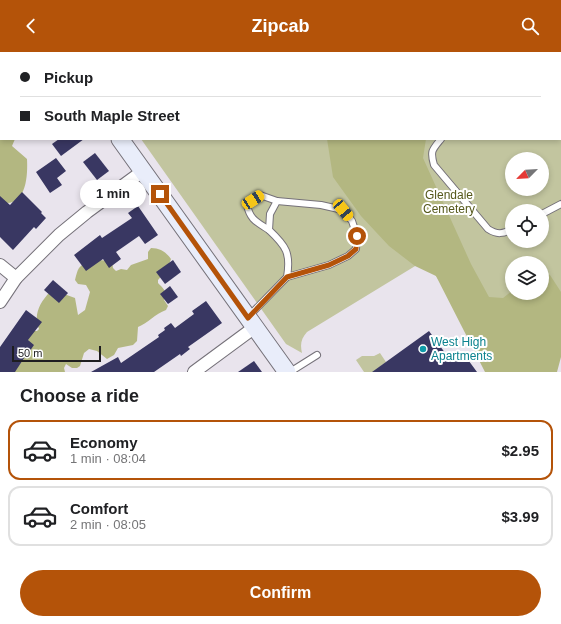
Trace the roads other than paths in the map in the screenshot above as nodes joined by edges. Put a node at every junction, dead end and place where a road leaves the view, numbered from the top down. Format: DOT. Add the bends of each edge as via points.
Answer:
graph roads {
  1 [pos="121,140"];
  2 [pos="440,140"];
  3 [pos="143,171"];
  4 [pos="277,201"];
  5 [pos="561,204"];
  6 [pos="549,210"];
  7 [pos="269,230"];
  8 [pos="505,233"];
  9 [pos="0,265"];
  10 [pos="287,277"];
  11 [pos="16,278"];
  12 [pos="0,302"];
  13 [pos="252,322"];
  14 [pos="317,354"];
  15 [pos="194,372"];
  16 [pos="288,372"];
  1 -- 3 [label="main road"];
  2 -- 8 [label="lane" via="432,150 434,165 488,229 496,234"];
  3 -- 11 [label="street" via="87,212"];
  3 -- 13 [label="main road"];
  4 -- 7 [label="lane" via="270,214"];
  4 -- 7 [label="lane" via="260,195 247,205 254,221"];
  4 -- 10 [label="lane" via="322,205 343,210 352,221 357,236 356,249 348,256 329,265"];
  5 -- 6 [label="lane"];
  7 -- 10 [label="lane" via="287,252"];
  9 -- 11 [label="street"];
  10 -- 13 [label="lane"];
  11 -- 12 [label="street"];
  13 -- 15 [label="street"];
  13 -- 16 [label="main road"];
  14 -- 16 [label="lane"];
}
